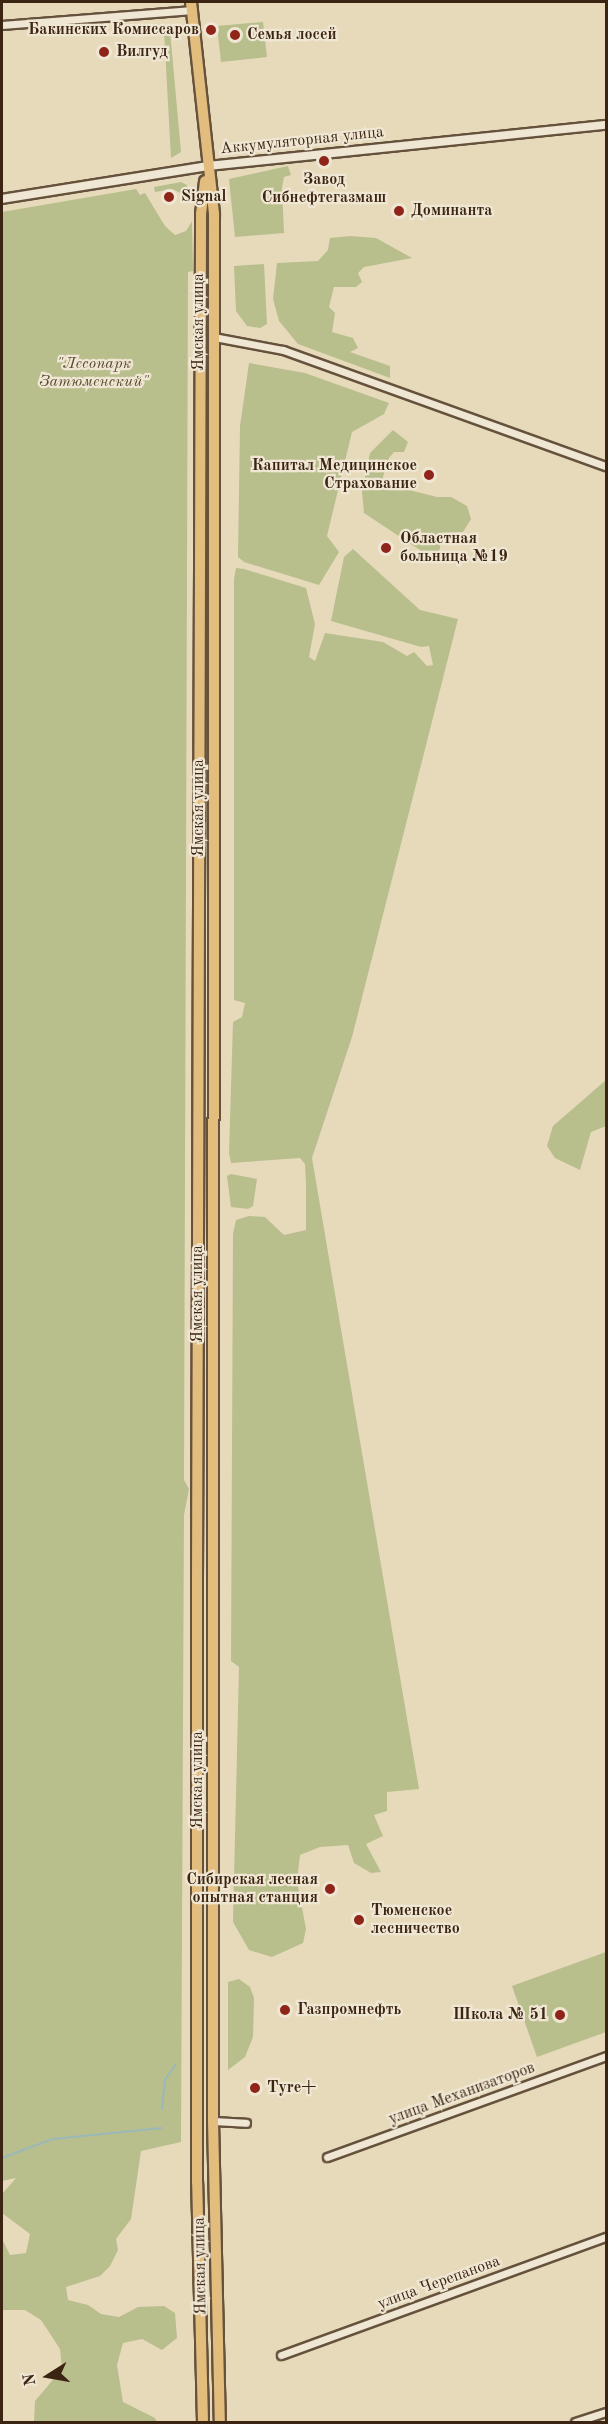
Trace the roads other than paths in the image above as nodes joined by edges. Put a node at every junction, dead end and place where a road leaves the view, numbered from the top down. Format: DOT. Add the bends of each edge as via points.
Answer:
graph roads {
  1 [pos="191,6"];
  2 [pos="2,25"];
  3 [pos="606,125"];
  4 [pos="207,166"];
  5 [pos="2,199"];
  6 [pos="214,337"];
  7 [pos="606,466"];
  8 [pos="198,842"];
  9 [pos="214,842"];
  10 [pos="606,2056"];
  11 [pos="213,2121"];
  12 [pos="246,2123"];
  13 [pos="327,2157"];
  14 [pos="606,2237"];
  15 [pos="281,2355"];
  16 [pos="606,2412"];
  17 [pos="203,2422"];
  18 [pos="220,2422"];
  19 [pos="575,2422"];
  1 -- 2 [label="street"];
  1 -- 4 [label="main road, Ямская улица"];
  3 -- 4 [label="street, Аккумуляторная улица"];
  4 -- 5 [label="street, Аккумуляторная улица"];
  4 -- 6 [label="main road, Ямская улица" via="214,214"];
  4 -- 8 [label="main road, Ямская улица" via="201,214"];
  6 -- 7 [label="street" via="283,350"];
  6 -- 9 [label="main road, Ямская улица"];
  8 -- 9 [label="main road"];
  8 -- 17 [label="main road, Ямская улица" via="196,2182"];
  9 -- 11 [label="main road, Ямская улица"];
  10 -- 13 [label="street, улица Механизаторов"];
  11 -- 12 [label="street"];
  11 -- 18 [label="main road, Ямская улица"];
  14 -- 15 [label="street, улица Черепанова"];
  16 -- 19 [label="street"];
}
